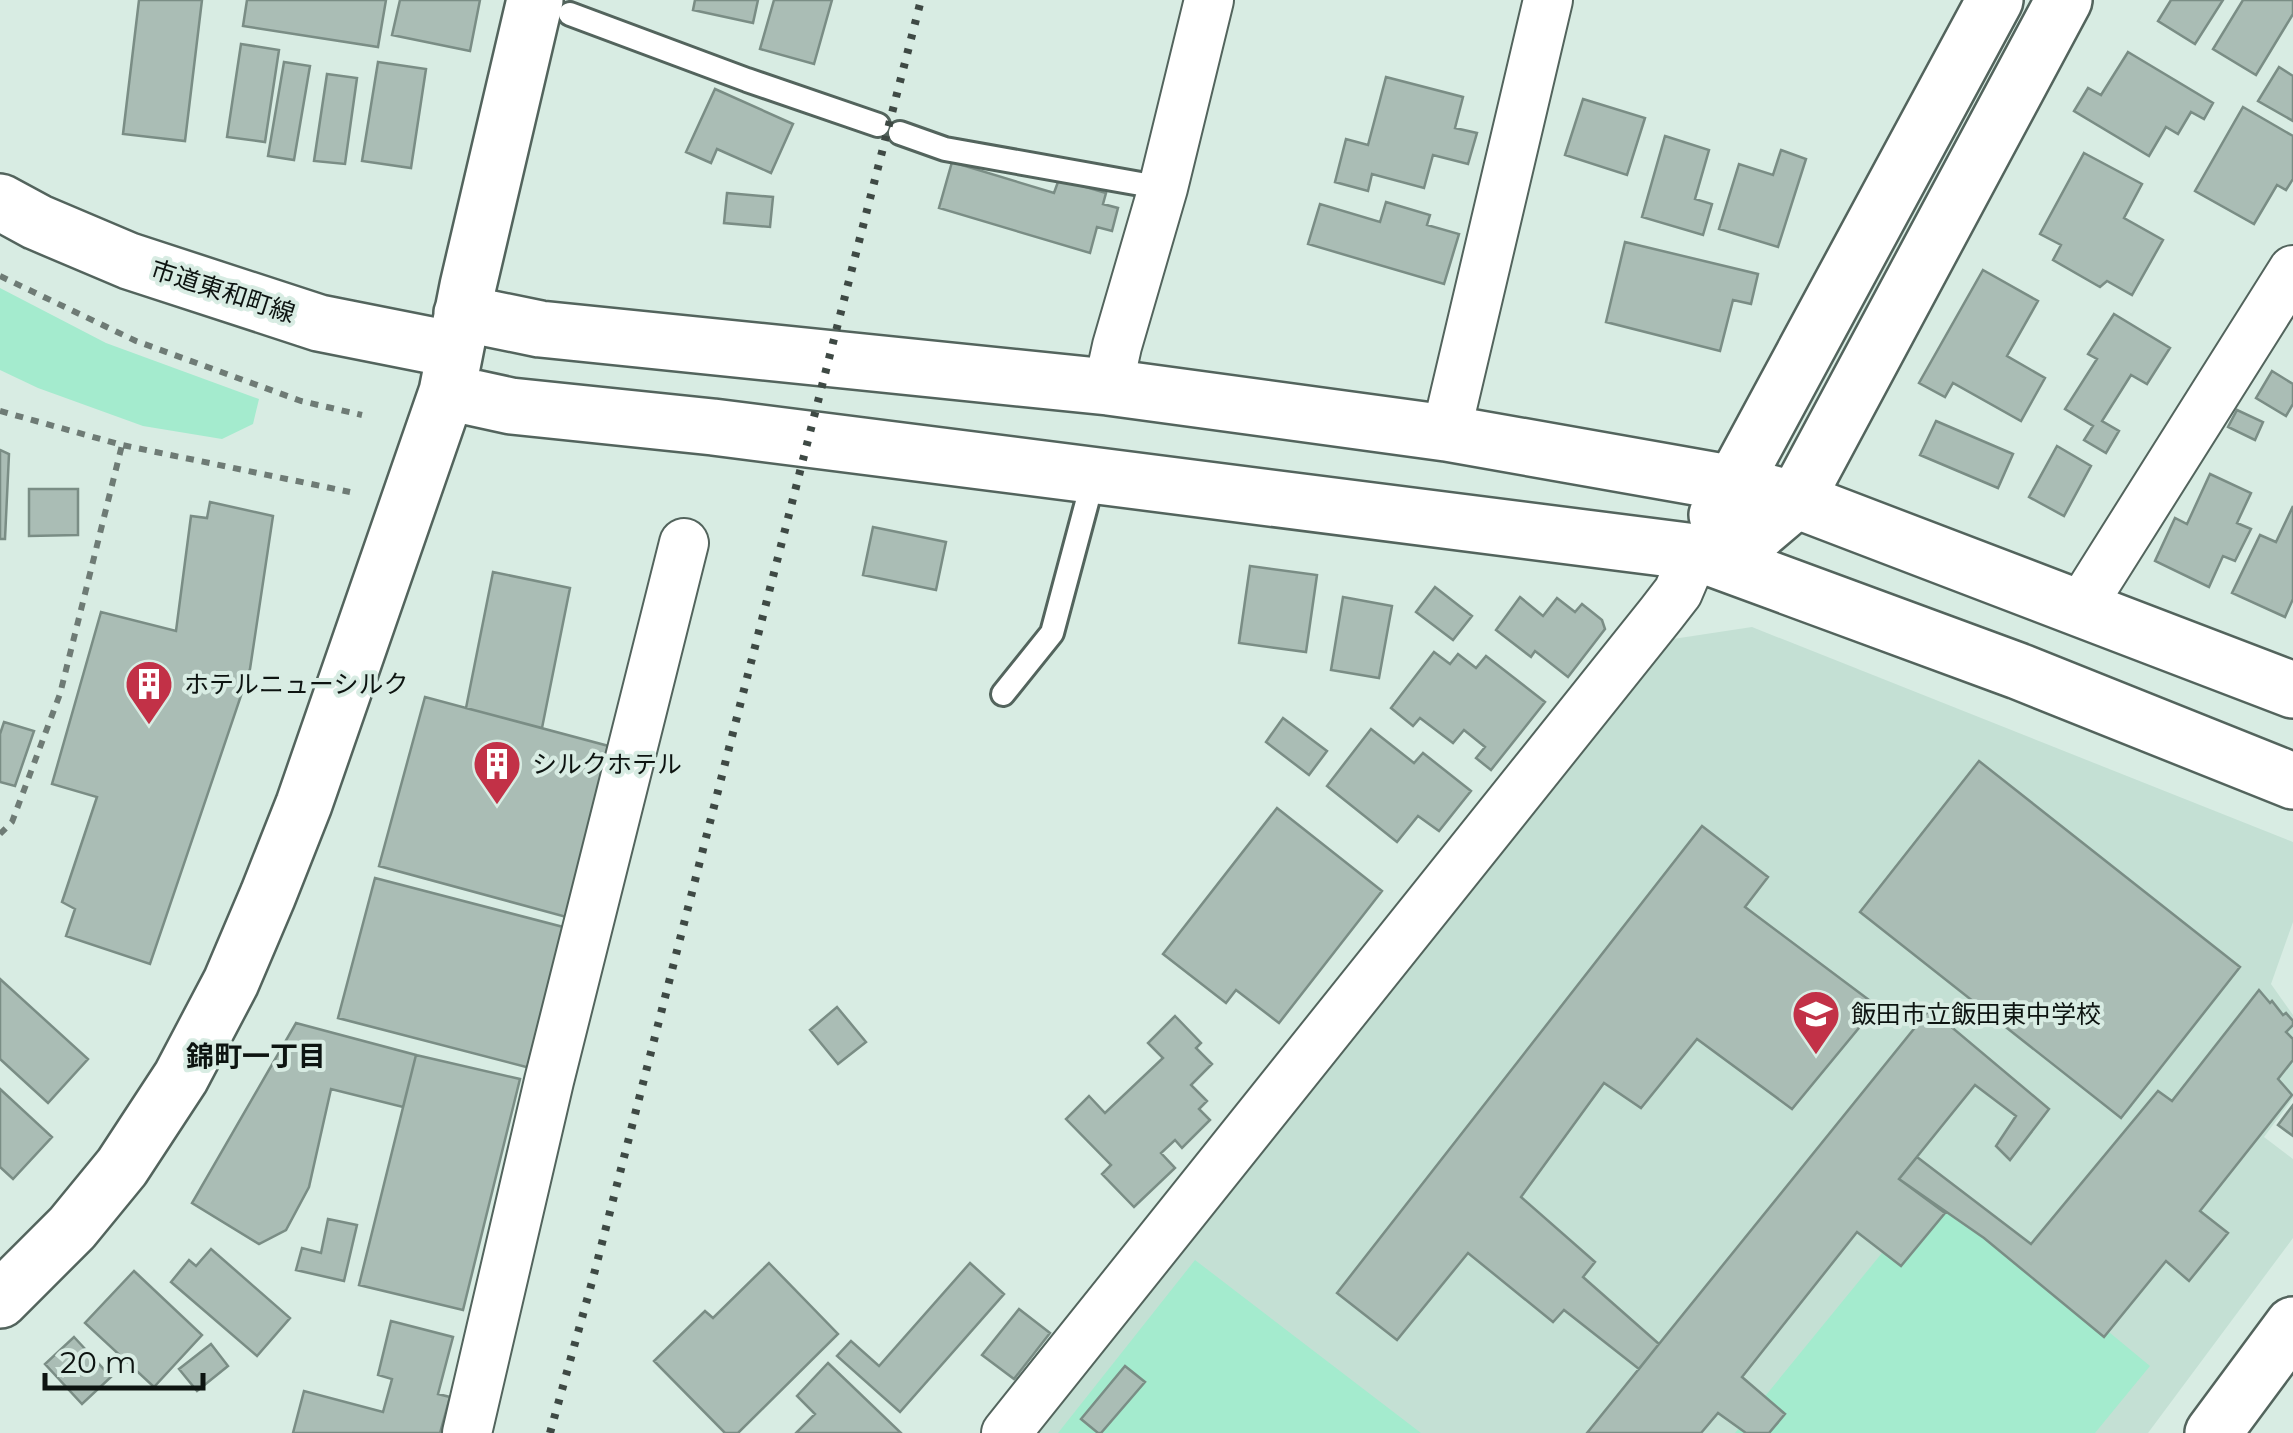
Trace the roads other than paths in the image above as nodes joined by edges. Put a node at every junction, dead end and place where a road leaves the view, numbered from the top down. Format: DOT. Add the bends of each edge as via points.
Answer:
graph roads {
  1 [pos="1209,0"];
  2 [pos="1548,0"];
  3 [pos="1994,0"];
  4 [pos="2064,0"];
  5 [pos="552,7"];
  6 [pos="1164,188"];
  7 [pos="0,202"];
  8 [pos="2293,270"];
  9 [pos="455,352"];
  10 [pos="1108,387"];
  11 [pos="1446,432"];
  12 [pos="1094,476"];
  13 [pos="1735,484"];
  14 [pos="1796,500"];
  15 [pos="684,544"];
  16 [pos="1699,569"];
  17 [pos="2080,608"];
  18 [pos="2293,690"];
  19 [pos="1003,694"];
  20 [pos="2293,781"];
  21 [pos="0,1300"];
  22 [pos="2293,1325"];
  23 [pos="467,1433"];
  24 [pos="1006,1433"];
  25 [pos="2212,1433"];
  1 -- 6 [label="street"];
  2 -- 11 [label="street"];
  3 -- 13 [label="street"];
  4 -- 14 [label="street"];
  5 -- 6 [label="lane" via="945,148"];
  5 -- 9 [label="street"];
  6 -- 10 [label="street"];
  7 -- 9 [label="street, 市道東和町線" via="146,266 319,322"];
  8 -- 17 [label="street"];
  9 -- 10 [label="street" via="540,328"];
  9 -- 12 [label="street" via="511,406"];
  9 -- 21 [label="street" via="304,804 230,982 181,1078 122,1167"];
  10 -- 11 [label="street"];
  11 -- 13 [label="street"];
  12 -- 16 [label="street"];
  12 -- 19 [label="lane" via="1052,634"];
  13 -- 14 [label="street"];
  13 -- 16 [label="street"];
  14 -- 16 [label="street"];
  14 -- 17 [label="street"];
  15 -- 23 [label="street"];
  16 -- 20 [label="street" via="2018,670"];
  16 -- 24 [label="street"];
  17 -- 18 [label="street"];
  22 -- 25 [label="street"];
}
